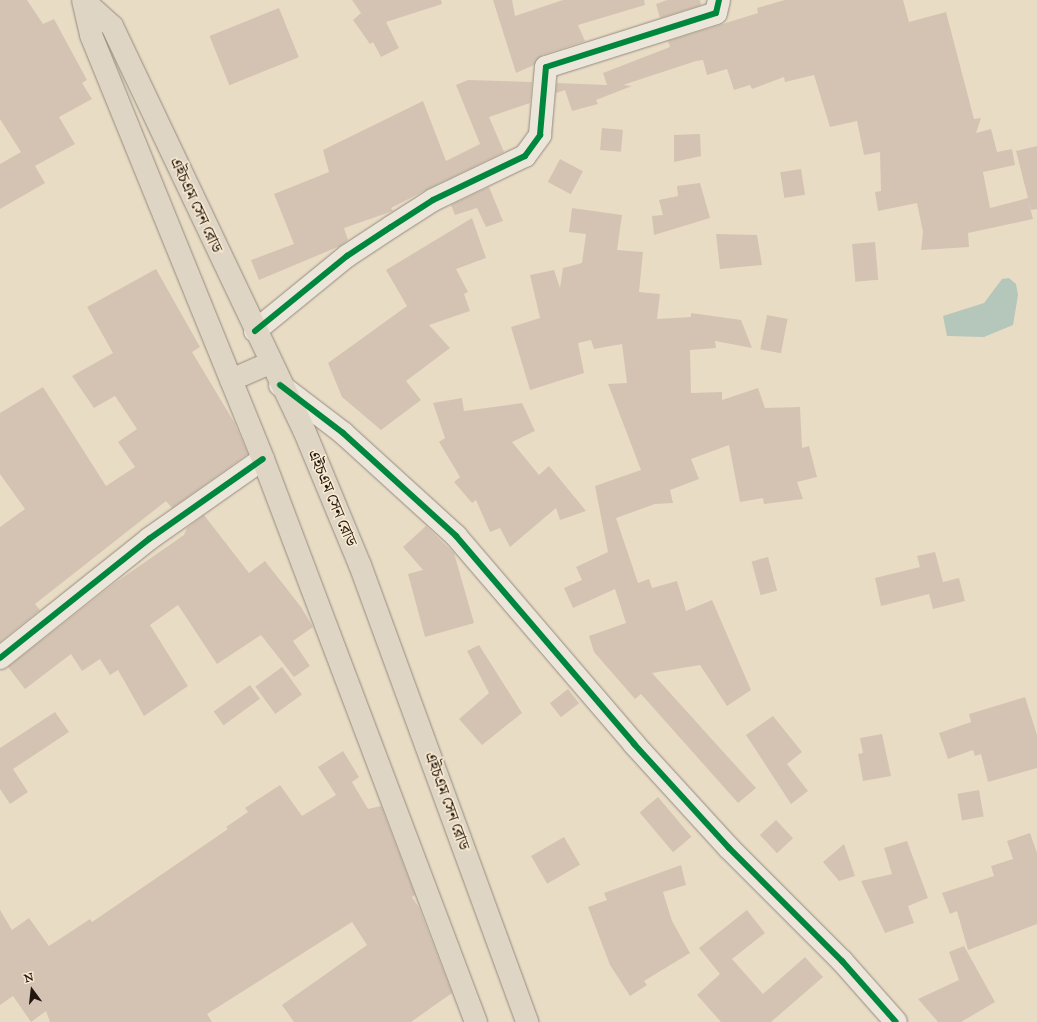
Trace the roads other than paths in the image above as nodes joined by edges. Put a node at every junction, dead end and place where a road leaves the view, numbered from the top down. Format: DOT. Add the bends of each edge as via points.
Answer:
graph roads {
  1 [pos="719,0"];
  2 [pos="84,1"];
  3 [pos="255,331"];
  4 [pos="270,363"];
  5 [pos="231,380"];
  6 [pos="280,385"];
  7 [pos="263,459"];
  8 [pos="0,658"];
  9 [pos="476,1022"];
  10 [pos="527,1022"];
  11 [pos="896,1022"];
  1 -- 3 [label="street" via="716,13 546,67 540,135 525,156 433,200 391,227 347,256"];
  2 -- 3 [label="main road, এইচএম সেন রোড" via="112,26"];
  2 -- 5 [label="main road, এইচএম সেন রোড" via="91,35"];
  3 -- 4 [label="main road, এইচএম সেন রোড"];
  4 -- 5 [label="main road"];
  4 -- 6 [label="main road, এইচএম সেন রোড"];
  5 -- 7 [label="main road, এইচএম সেন রোড"];
  6 -- 10 [label="main road, এইচএম সেন রোড" via="304,430 360,565"];
  6 -- 11 [label="street" via="343,433 456,536 655,767 729,848 842,961"];
  7 -- 8 [label="street" via="149,539"];
  7 -- 9 [label="main road, এইচএম সেন রোড"];
}
